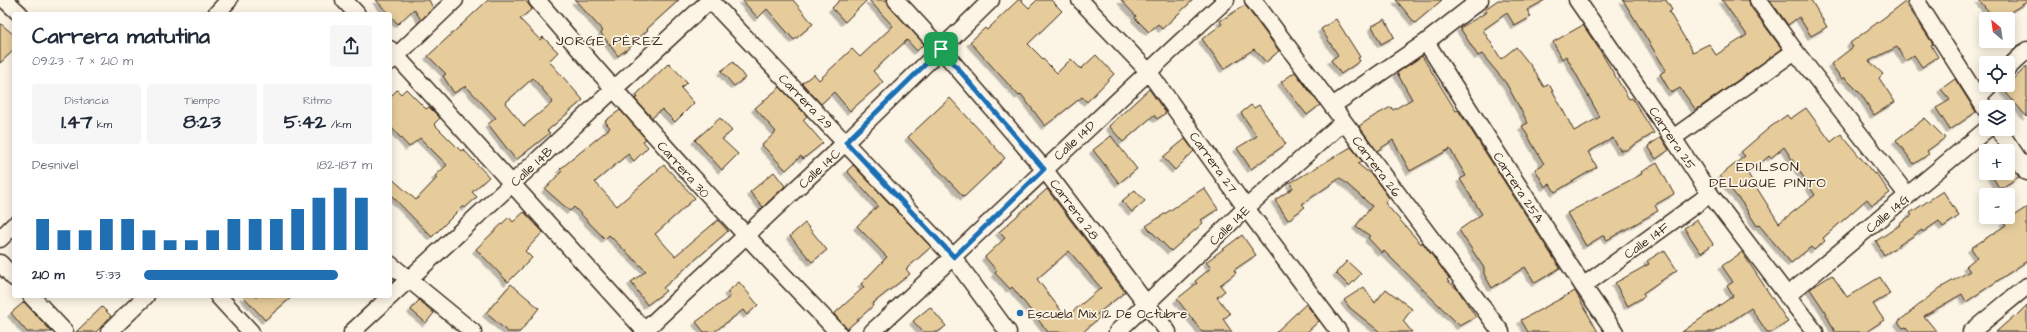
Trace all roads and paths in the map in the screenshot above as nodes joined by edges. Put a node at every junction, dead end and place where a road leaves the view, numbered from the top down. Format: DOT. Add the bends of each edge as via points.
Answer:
graph roads {
  1 [pos="5,0"];
  2 [pos="229,0"];
  3 [pos="344,0"];
  4 [pos="455,0"];
  5 [pos="537,0"];
  6 [pos="710,0"];
  7 [pos="896,0"];
  8 [pos="990,0"];
  9 [pos="1080,0"];
  10 [pos="1226,0"];
  11 [pos="1253,0"];
  12 [pos="1480,0"];
  13 [pos="1576,0"];
  14 [pos="1758,0"];
  15 [pos="1916,0"];
  16 [pos="18,12"];
  17 [pos="218,12"];
  18 [pos="355,12"];
  19 [pos="1426,42"];
  20 [pos="941,49"];
  21 [pos="2027,50"];
  22 [pos="1795,51"];
  23 [pos="392,55"];
  24 [pos="2015,61"];
  25 [pos="1148,71"];
  26 [pos="612,89"];
  27 [pos="1980,100"];
  28 [pos="1332,106"];
  29 [pos="1343,122"];
  30 [pos="1979,136"];
  31 [pos="2003,136"];
  32 [pos="1673,138"];
  33 [pos="846,142"];
  34 [pos="1044,169"];
  35 [pos="2027,172"];
  36 [pos="513,184"];
  37 [pos="1710,194"];
  38 [pos="1908,196"];
  39 [pos="1246,208"];
  40 [pos="12,227"];
  41 [pos="746,237"];
  42 [pos="0,238"];
  43 [pos="954,257"];
  44 [pos="0,263"];
  45 [pos="392,266"];
  46 [pos="12,276"];
  47 [pos="409,279"];
  48 [pos="1583,286"];
  49 [pos="2027,286"];
  50 [pos="392,295"];
  51 [pos="1787,296"];
  52 [pos="33,298"];
  53 [pos="144,298"];
  54 [pos="220,298"];
  55 [pos="389,298"];
  56 [pos="1147,303"];
  57 [pos="65,332"];
  58 [pos="109,332"];
  59 [pos="251,332"];
  60 [pos="352,332"];
  61 [pos="473,332"];
  62 [pos="644,332"];
  63 [pos="838,332"];
  64 [pos="872,332"];
  65 [pos="1008,332"];
  66 [pos="1117,332"];
  67 [pos="1168,332"];
  68 [pos="1339,332"];
  69 [pos="1501,332"];
  70 [pos="1615,332"];
  71 [pos="1815,332"];
  72 [pos="1971,332"];
  1 -- 16 [label="street"];
  2 -- 17 [label="street"];
  3 -- 18 [label="street"];
  4 -- 23 [label="street"];
  5 -- 26 [label="street, Carrera 30"];
  6 -- 26 [label="street, Calle 14B"];
  6 -- 33 [label="street, Carrera 29"];
  7 -- 20 [label="street, Carrera 28"];
  8 -- 20 [label="street, Calle 14C"];
  9 -- 25 [label="street, Carrera 27"];
  10 -- 25 [label="street, Calle 14D"];
  11 -- 28 [label="street, Carrera 26"];
  12 -- 19 [label="street"];
  13 -- 32 [label="street, Carrera 25"];
  14 -- 22 [label="street"];
  15 -- 27 [label="street"];
  19 -- 28 [label="street"];
  19 -- 48 [label="street, Carrera 25A"];
  20 -- 33 [label="street, Calle 14C"];
  20 -- 34 [label="street, Carrera 28"];
  21 -- 24 [label="street"];
  22 -- 32 [label="street"];
  22 -- 38 [label="street"];
  23 -- 36 [label="street"];
  25 -- 34 [label="street, Calle 14D"];
  25 -- 39 [label="street, Carrera 27"];
  26 -- 36 [label="street, Calle 14B"];
  26 -- 41 [label="street, Carrera 30"];
  28 -- 29 [label="street, Carrera 26"];
  29 -- 39 [label="street, Calle 14E"];
  29 -- 69 [label="street, Carrera 26"];
  30 -- 38 [label="street, Calle 14G"];
  31 -- 35 [label="street"];
  32 -- 37 [label="street, Carrera 25"];
  33 -- 41 [label="street, Calle 14C"];
  33 -- 43 [label="street, Carrera 29"];
  34 -- 43 [label="street, Calle 14D"];
  34 -- 56 [label="street, Carrera 28"];
  36 -- 47 [label="street, Calle 14B"];
  36 -- 62 [label="street"];
  37 -- 48 [label="street, Calle 14F"];
  37 -- 51 [label="street, Carrera 25"];
  38 -- 51 [label="street, Calle 14G"];
  39 -- 56 [label="street, Calle 14E"];
  39 -- 68 [label="street, Carrera 27"];
  40 -- 42 [label="street"];
  41 -- 62 [label="street, Calle 14C"];
  41 -- 63 [label="street, Carrera 30"];
  43 -- 64 [label="street, Calle 14D"];
  43 -- 65 [label="street, Carrera 29"];
  44 -- 46 [label="street"];
  45 -- 47 [label="street"];
  47 -- 50 [label="street, Calle 14B"];
  47 -- 61 [label="street"];
  48 -- 70 [label="street, Carrera 25A"];
  49 -- 72 [label="street"];
  51 -- 71 [label="street, Carrera 25"];
  52 -- 57 [label="street"];
  53 -- 58 [label="street"];
  54 -- 59 [label="street"];
  55 -- 60 [label="street, Calle 14B"];
  56 -- 66 [label="street, Calle 14E"];
  56 -- 67 [label="street, Carrera 28"];
}
